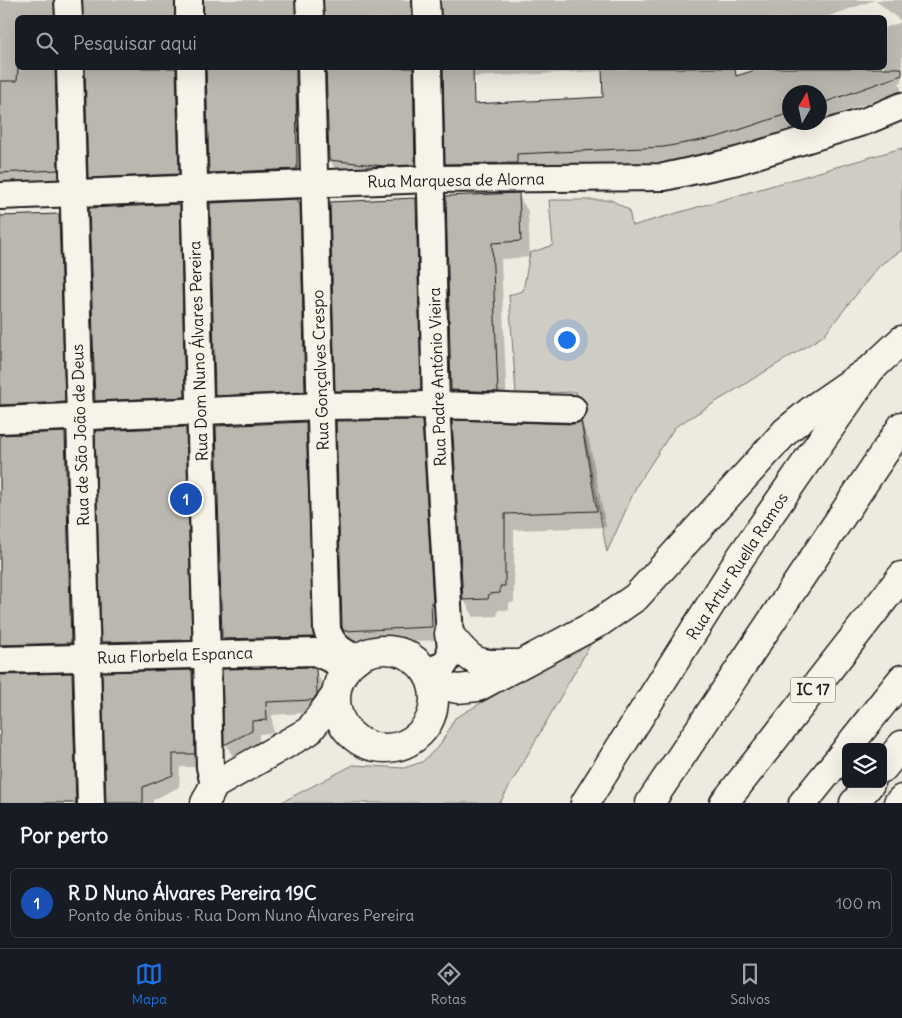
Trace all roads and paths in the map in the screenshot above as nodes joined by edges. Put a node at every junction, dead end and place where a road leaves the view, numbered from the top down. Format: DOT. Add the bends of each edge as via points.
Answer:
graph roads {
  1 [pos="68,0"];
  2 [pos="189,0"];
  3 [pos="310,0"];
  4 [pos="426,0"];
  5 [pos="69,15"];
  6 [pos="189,15"];
  7 [pos="310,15"];
  8 [pos="427,15"];
  9 [pos="70,70"];
  10 [pos="191,70"];
  11 [pos="311,70"];
  12 [pos="428,70"];
  13 [pos="902,106"];
  14 [pos="431,179"];
  15 [pos="315,184"];
  16 [pos="193,187"];
  17 [pos="74,194"];
  18 [pos="0,196"];
  19 [pos="902,340"];
  20 [pos="870,370"];
  21 [pos="436,405"];
  22 [pos="322,406"];
  23 [pos="573,409"];
  24 [pos="200,411"];
  25 [pos="80,417"];
  26 [pos="0,420"];
  27 [pos="902,426"];
  28 [pos="902,576"];
  29 [pos="449,634"];
  30 [pos="207,654"];
  31 [pos="87,658"];
  32 [pos="0,660"];
  33 [pos="350,664"];
  34 [pos="518,664"];
  35 [pos="429,678"];
  36 [pos="902,679"];
  37 [pos="336,696"];
  38 [pos="359,741"];
  39 [pos="851,743"];
  40 [pos="902,745"];
  41 [pos="842,754"];
  42 [pos="887,763"];
  43 [pos="867,788"];
  44 [pos="209,794"];
  45 [pos="902,799"];
  46 [pos="91,803"];
  47 [pos="585,803"];
  48 [pos="650,803"];
  49 [pos="724,803"];
  50 [pos="803,803"];
  51 [pos="854,803"];
  52 [pos="898,803"];
  1 -- 5 [label="street"];
  2 -- 6 [label="street"];
  3 -- 7 [label="street"];
  4 -- 8 [label="street"];
  9 -- 17 [label="street, Rua de São João de Deus"];
  10 -- 16 [label="street, Rua Dom Nuno Álvares Pereira"];
  11 -- 15 [label="street, Rua Gonçalves Crespo"];
  12 -- 14 [label="street, Rua Padre António Vieira"];
  13 -- 14 [label="street, Rua Marquesa de Alorna" via="866,121 737,161 664,177"];
  14 -- 15 [label="street, Rua Marquesa de Alorna"];
  14 -- 21 [label="street, Rua Padre António Vieira"];
  15 -- 16 [label="street, Rua Marquesa de Alorna"];
  15 -- 22 [label="street, Rua Gonçalves Crespo"];
  16 -- 17 [label="street, Rua Marquesa de Alorna"];
  16 -- 24 [label="street, Rua Dom Nuno Álvares Pereira"];
  17 -- 18 [label="street, Rua Marquesa de Alorna"];
  17 -- 25 [label="street, Rua de São João de Deus"];
  19 -- 20 [label="main road, Rua Artur Ruella Ramos"];
  20 -- 34 [label="main road" via="786,431 636,597 600,622"];
  20 -- 47 [label="main road, Rua Artur Ruella Ramos" via="740,558"];
  21 -- 22 [label="street"];
  21 -- 23 [label="street"];
  21 -- 29 [label="street, Rua Padre António Vieira"];
  22 -- 24 [label="street"];
  22 -- 33 [label="street, Rua Gonçalves Crespo" via="327,630 331,641"];
  24 -- 25 [label="street"];
  24 -- 30 [label="street, Rua Dom Nuno Álvares Pereira"];
  25 -- 26 [label="street"];
  25 -- 31 [label="street, Rua de São João de Deus"];
  27 -- 48 [label="main road"];
  28 -- 49 [label="main road, IC 17"];
  29 -- 34 [label="main road" via="476,662"];
  29 -- 35 [label="street, Rua Padre António Vieira" via="451,654"];
  30 -- 31 [label="street, Rua Florbela Espanca"];
  30 -- 33 [label="street, Rua Florbela Espanca" via="315,652"];
  30 -- 44 [label="street, Rua Dom Nuno Álvares Pereira"];
  31 -- 32 [label="street, Rua Florbela Espanca"];
  31 -- 46 [label="street, Rua de São João de Deus"];
  33 -- 35 [label="main road" via="378,650 394,650 409,656"];
  33 -- 37 [label="main road" via="340,676"];
  34 -- 35 [label="main road" via="478,687 458,689"];
  35 -- 38 [label="main road" via="434,695 433,712 426,727 414,739 382,749"];
  36 -- 39 [label="main road"];
  37 -- 38 [label="main road" via="335,708 341,723"];
  37 -- 44 [label="main road" via="309,731"];
  38 -- 44 [label="main road" via="324,742"];
  40 -- 42 [label="main road"];
  41 -- 50 [label="main road"];
  43 -- 51 [label="main road"];
  45 -- 52 [label="main road"];
}
